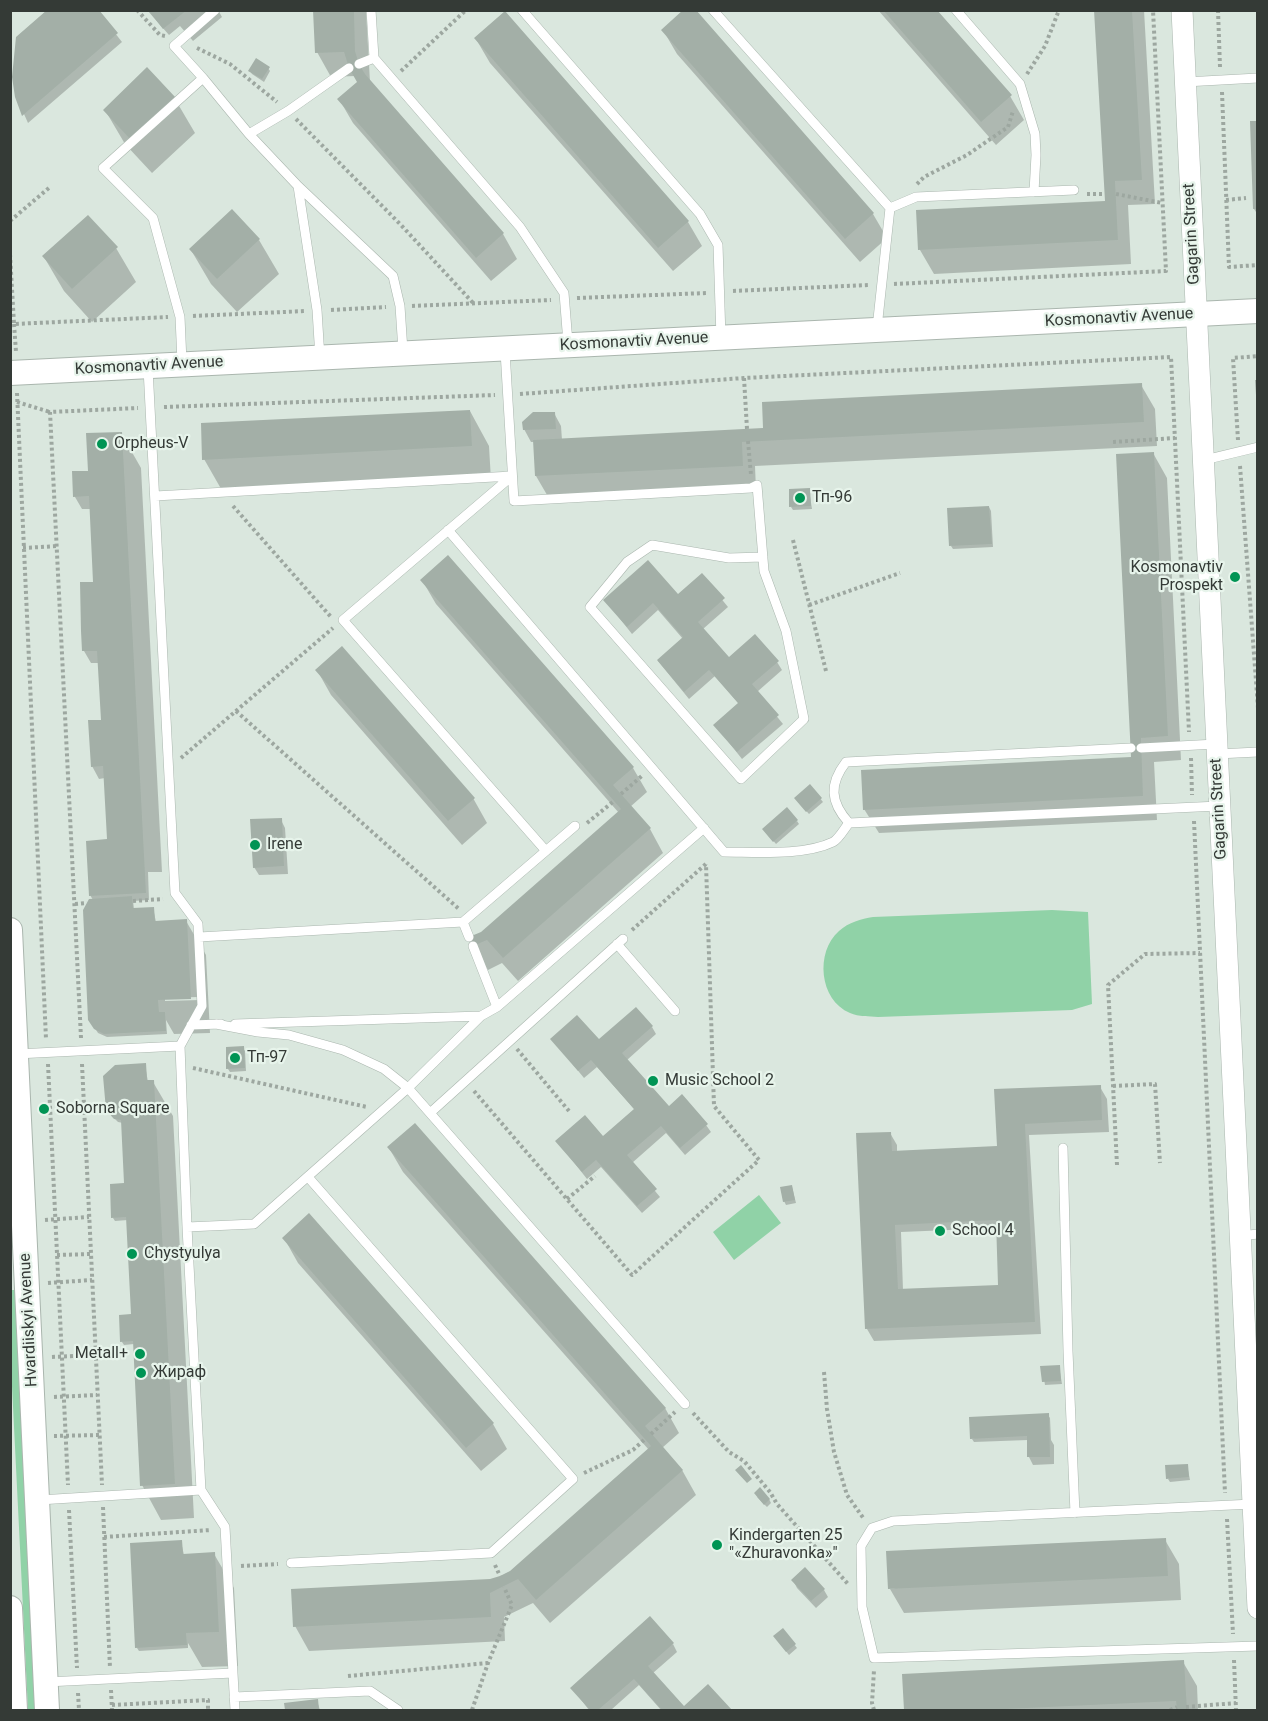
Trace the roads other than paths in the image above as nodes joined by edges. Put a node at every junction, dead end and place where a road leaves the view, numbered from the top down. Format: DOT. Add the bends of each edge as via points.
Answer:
graph roads {
  1 [pos="215,10"];
  2 [pos="372,10"];
  3 [pos="522,10"];
  4 [pos="713,10"];
  5 [pos="956,10"];
  6 [pos="1182,10"];
  7 [pos="374,58"];
  8 [pos="359,64"];
  9 [pos="349,68"];
  10 [pos="203,78"];
  11 [pos="1257,78"];
  12 [pos="1185,82"];
  13 [pos="249,134"];
  14 [pos="298,186"];
  15 [pos="1074,190"];
  16 [pos="1034,192"];
  17 [pos="890,208"];
  18 [pos="1257,311"];
  19 [pos="1196,314"];
  20 [pos="876,330"];
  21 [pos="722,338"];
  22 [pos="568,345"];
  23 [pos="505,348"];
  24 [pos="403,354"];
  25 [pos="320,358"];
  26 [pos="183,365"];
  27 [pos="148,366"];
  28 [pos="14,373"];
  29 [pos="1257,447"];
  30 [pos="1203,460"];
  31 [pos="512,476"];
  32 [pos="155,496"];
  33 [pos="448,530"];
  34 [pos="763,557"];
  35 [pos="1131,748"];
  36 [pos="1141,748"];
  37 [pos="1217,749"];
  38 [pos="1257,752"];
  39 [pos="1219,806"];
  40 [pos="849,824"];
  41 [pos="575,826"];
  42 [pos="704,828"];
  43 [pos="546,851"];
  44 [pos="466,920"];
  45 [pos="10,930"];
  46 [pos="199,937"];
  47 [pos="497,1007"];
  48 [pos="675,1011"];
  49 [pos="481,1016"];
  50 [pos="216,1024"];
  51 [pos="191,1025"];
  52 [pos="180,1046"];
  53 [pos="16,1054"];
  54 [pos="408,1088"];
  55 [pos="430,1113"];
  56 [pos="1063,1148"];
  57 [pos="308,1176"];
  58 [pos="187,1227"];
  59 [pos="1249,1235"];
  60 [pos="27,1274"];
  61 [pos="1252,1358"];
  62 [pos="687,1407"];
  63 [pos="201,1490"];
  64 [pos="38,1500"];
  65 [pos="1253,1504"];
  66 [pos="1075,1512"];
  67 [pos="291,1563"];
  68 [pos="10,1608"];
  69 [pos="1257,1608"];
  70 [pos="1257,1646"];
  71 [pos="233,1673"];
  72 [pos="12,1677"];
  73 [pos="46,1682"];
  74 [pos="234,1697"];
  75 [pos="15,1710"];
  76 [pos="48,1710"];
  77 [pos="235,1710"];
  78 [pos="398,1710"];
  1 -- 10 [label="lane" via="174,46"];
  2 -- 7 [label="lane"];
  3 -- 21 [label="lane" via="700,213 718,244"];
  4 -- 17 [label="lane"];
  5 -- 16 [label="lane" via="1020,84 1035,134"];
  6 -- 12 [label="street, Gagarin Street"];
  7 -- 8 [label="lane"];
  7 -- 22 [label="lane" via="520,226 564,293"];
  9 -- 13 [label="lane"];
  10 -- 13 [label="lane"];
  10 -- 26 [label="lane" via="103,168 153,218 180,316"];
  11 -- 12 [label="lane"];
  12 -- 19 [label="street, Gagarin Street"];
  13 -- 14 [label="lane"];
  14 -- 24 [label="lane" via="393,276 400,306"];
  14 -- 25 [label="lane" via="317,310"];
  15 -- 16 [label="lane"];
  16 -- 17 [label="lane" via="916,197"];
  17 -- 20 [label="lane"];
  18 -- 19 [label="main road, Kosmonavtiv Avenue"];
  19 -- 20 [label="main road, Kosmonavtiv Avenue"];
  19 -- 30 [label="street, Gagarin Street"];
  20 -- 21 [label="main road, Kosmonavtiv Avenue"];
  21 -- 22 [label="main road, Kosmonavtiv Avenue"];
  22 -- 23 [label="main road, Kosmonavtiv Avenue"];
  23 -- 24 [label="main road, Kosmonavtiv Avenue"];
  23 -- 31 [label="lane"];
  24 -- 25 [label="main road, Kosmonavtiv Avenue"];
  25 -- 26 [label="main road, Kosmonavtiv Avenue"];
  26 -- 27 [label="main road, Kosmonavtiv Avenue"];
  27 -- 28 [label="main road, Kosmonavtiv Avenue"];
  27 -- 32 [label="lane"];
  29 -- 30 [label="lane"];
  30 -- 37 [label="street, Gagarin Street"];
  31 -- 32 [label="lane"];
  31 -- 33 [label="lane"];
  31 -- 34 [label="lane" via="514,501 758,485"];
  32 -- 46 [label="lane" via="176,893 198,924"];
  33 -- 42 [label="lane"];
  33 -- 43 [label="lane" via="343,620"];
  34 -- 34 [label="lane" via="729,558 652,545 627,562 590,607 741,779 804,719 786,631 764,571"];
  35 -- 40 [label="lane" via="846,762 838,773 834,800"];
  36 -- 37 [label="lane"];
  37 -- 38 [label="lane"];
  37 -- 39 [label="street, Gagarin Street"];
  39 -- 40 [label="lane"];
  39 -- 59 [label="street, Gagarin Street"];
  40 -- 42 [label="lane" via="835,841 783,852 724,852"];
  41 -- 43 [label="lane"];
  42 -- 47 [label="lane"];
  43 -- 44 [label="lane"];
  44 -- 46 [label="lane"];
  44 -- 47 [label="lane"];
  45 -- 53 [label="main road, Hvardiiskyi Avenue"];
  46 -- 51 [label="lane" via="202,1006"];
  47 -- 49 [label="lane"];
  48 -- 55 [label="lane" via="620,941"];
  49 -- 50 [label="lane"];
  49 -- 54 [label="lane"];
  50 -- 51 [label="lane"];
  50 -- 54 [label="lane" via="289,1035 343,1050 384,1069"];
  51 -- 52 [label="lane"];
  52 -- 53 [label="lane"];
  52 -- 58 [label="lane"];
  53 -- 60 [label="main road, Hvardiiskyi Avenue"];
  54 -- 55 [label="lane"];
  54 -- 57 [label="lane"];
  55 -- 62 [label="lane"];
  56 -- 66 [label="lane"];
  57 -- 58 [label="lane" via="254,1224"];
  57 -- 67 [label="lane" via="573,1479 491,1553"];
  58 -- 63 [label="lane"];
  59 -- 61 [label="street, Gagarin Street"];
  60 -- 64 [label="main road, Hvardiiskyi Avenue"];
  61 -- 65 [label="street, Gagarin Street"];
  63 -- 64 [label="lane"];
  63 -- 71 [label="lane" via="226,1530"];
  64 -- 73 [label="main road, Hvardiiskyi Avenue"];
  65 -- 66 [label="lane"];
  65 -- 69 [label="street, Gagarin Street"];
  66 -- 70 [label="lane" via="893,1521 872,1528 861,1546 862,1607 874,1658"];
  68 -- 72 [label="main road"];
  71 -- 73 [label="lane"];
  71 -- 74 [label="lane"];
  72 -- 75 [label="main road"];
  73 -- 76 [label="main road, Hvardiiskyi Avenue"];
  74 -- 77 [label="lane"];
  74 -- 78 [label="lane" via="370,1691"];
}
